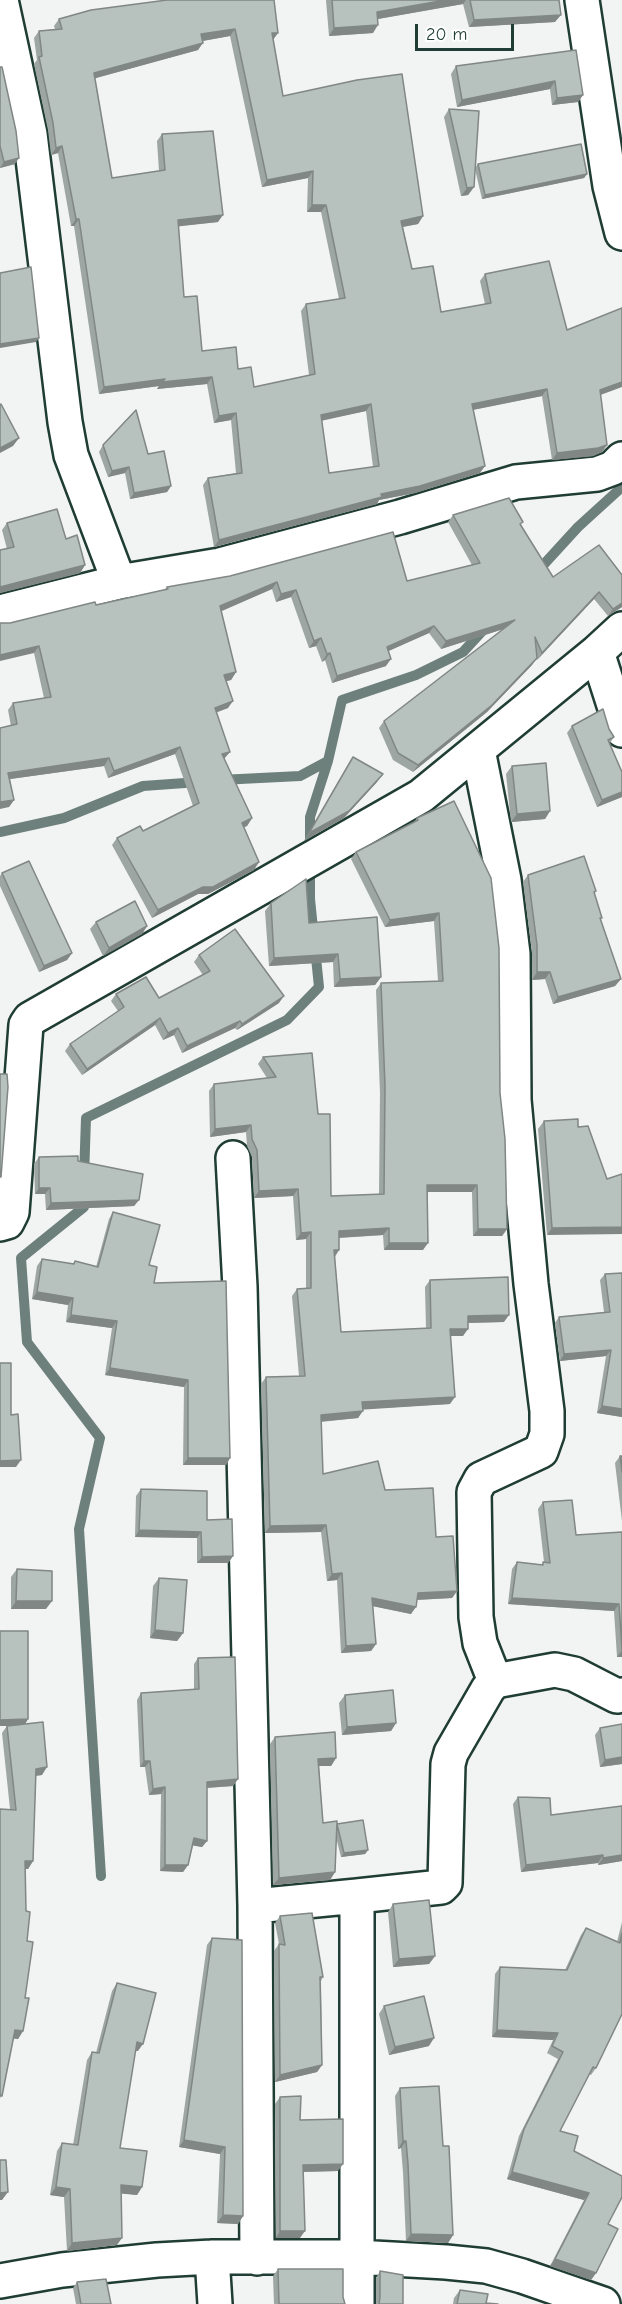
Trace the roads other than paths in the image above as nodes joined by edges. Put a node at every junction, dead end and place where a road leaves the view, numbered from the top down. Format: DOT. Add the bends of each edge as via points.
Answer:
graph roads {
  1 [pos="1,0"];
  2 [pos="582,0"];
  3 [pos="622,233"];
  4 [pos="622,459"];
  5 [pos="119,582"];
  6 [pos="0,612"];
  7 [pos="622,629"];
  8 [pos="597,652"];
  9 [pos="622,729"];
  10 [pos="478,750"];
  11 [pos="233,1158"];
  12 [pos="0,1224"];
  13 [pos="495,1681"];
  14 [pos="622,1695"];
  15 [pos="357,1896"];
  16 [pos="255,1906"];
  17 [pos="212,2257"];
  18 [pos="356,2257"];
  19 [pos="257,2258"];
  20 [pos="0,2281"];
  21 [pos="215,2304"];
  22 [pos="357,2304"];
  23 [pos="603,2304"];
  1 -- 5 [label="street" via="30,134 71,454"];
  2 -- 3 [label="street" via="610,186"];
  4 -- 5 [label="street" via="614,468 597,474 516,482 220,565"];
  5 -- 6 [label="street"];
  7 -- 8 [label="street"];
  8 -- 9 [label="street"];
  8 -- 10 [label="street"];
  10 -- 12 [label="street" via="421,796 30,1019 26,1026 12,1212"];
  10 -- 13 [label="street" via="504,880 513,954 514,1100 547,1411 547,1434 541,1451 481,1479 474,1492 476,1617 480,1643"];
  11 -- 16 [label="street" via="240,1287"];
  13 -- 14 [label="street" via="555,1670"];
  13 -- 15 [label="street" via="448,1764 445,1883 441,1887"];
  15 -- 16 [label="street"];
  15 -- 18 [label="street"];
  16 -- 19 [label="street"];
  17 -- 19 [label="street"];
  17 -- 20 [label="street" via="62,2270"];
  17 -- 21 [label="street"];
  18 -- 19 [label="street"];
  18 -- 22 [label="street"];
  18 -- 23 [label="street" via="486,2266"];
}
